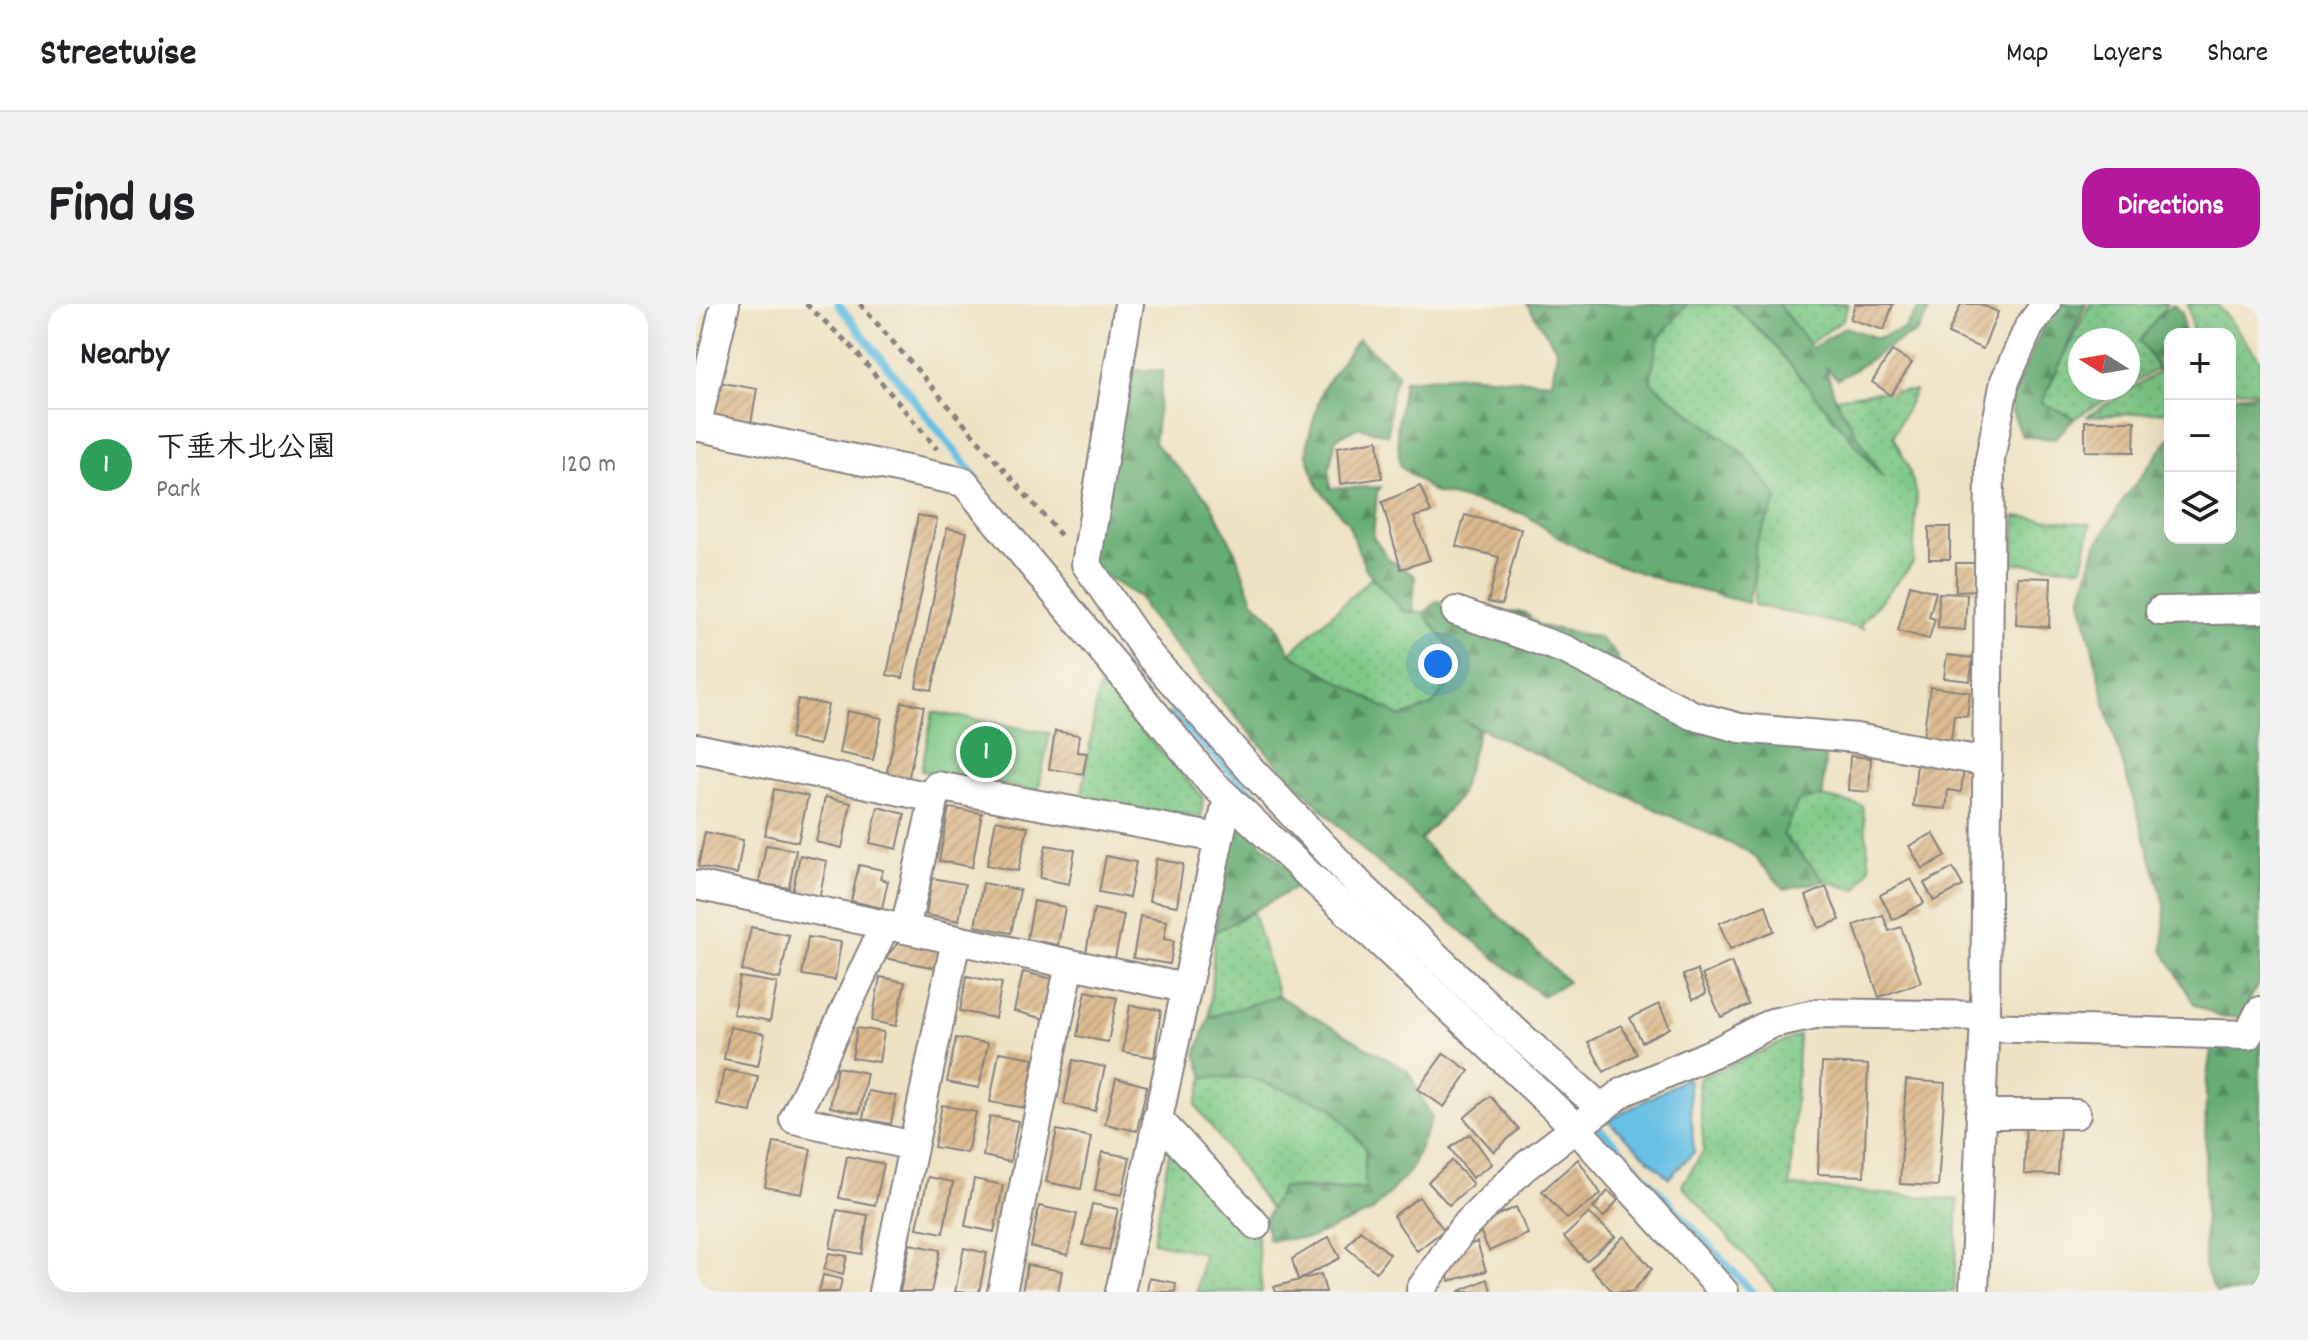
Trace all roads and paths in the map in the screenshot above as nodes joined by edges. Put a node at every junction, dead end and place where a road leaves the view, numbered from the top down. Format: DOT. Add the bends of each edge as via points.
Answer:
graph roads {
  1 [pos="725,304"];
  2 [pos="806,304"];
  3 [pos="860,304"];
  4 [pos="1129,304"];
  5 [pos="2046,304"];
  6 [pos="696,426"];
  7 [pos="964,482"];
  8 [pos="1086,564"];
  9 [pos="2260,609"];
  10 [pos="1456,611"];
  11 [pos="2160,611"];
  12 [pos="696,748"];
  13 [pos="1987,762"];
  14 [pos="935,798"];
  15 [pos="1228,798"];
  16 [pos="1218,838"];
  17 [pos="696,885"];
  18 [pos="895,927"];
  19 [pos="956,940"];
  20 [pos="1070,964"];
  21 [pos="1185,988"];
  22 [pos="2260,1011"];
  23 [pos="1984,1022"];
  24 [pos="1980,1114"];
  25 [pos="2076,1114"];
  26 [pos="1157,1118"];
  27 [pos="1586,1120"];
  28 [pos="913,1146"];
  29 [pos="1256,1225"];
  30 [pos="883,1292"];
  31 [pos="1002,1292"];
  32 [pos="1120,1292"];
  33 [pos="1422,1292"];
  34 [pos="1724,1292"];
  35 [pos="1974,1292"];
  1 -- 6 [label="street"];
  2 -- 7 [label="path" via="850,345"];
  3 -- 8 [label="path"];
  4 -- 8 [label="street"];
  5 -- 13 [label="street" via="2029,327 2005,381 1990,459"];
  6 -- 7 [label="street"];
  7 -- 15 [label="street"];
  8 -- 27 [label="street" via="1148,654 1361,886 1518,1034"];
  9 -- 11 [label="street"];
  10 -- 13 [label="street" via="1566,650 1692,715 1740,728 1856,738"];
  12 -- 14 [label="street"];
  13 -- 23 [label="street"];
  14 -- 16 [label="street" via="937,786"];
  14 -- 18 [label="street"];
  15 -- 16 [label="street"];
  15 -- 27 [label="street"];
  16 -- 21 [label="street"];
  17 -- 18 [label="street"];
  18 -- 19 [label="street"];
  18 -- 28 [label="street" via="794,1119"];
  19 -- 20 [label="street"];
  19 -- 28 [label="street"];
  20 -- 21 [label="street"];
  20 -- 31 [label="street"];
  21 -- 26 [label="street"];
  22 -- 23 [label="street" via="2248,1035"];
  23 -- 24 [label="street"];
  23 -- 27 [label="street" via="1820,1013 1772,1023 1623,1092"];
  24 -- 25 [label="street"];
  24 -- 35 [label="street"];
  26 -- 29 [label="street"];
  26 -- 32 [label="street"];
  27 -- 33 [label="street" via="1523,1168 1463,1228"];
  27 -- 34 [label="street"];
  28 -- 30 [label="street"];
}
